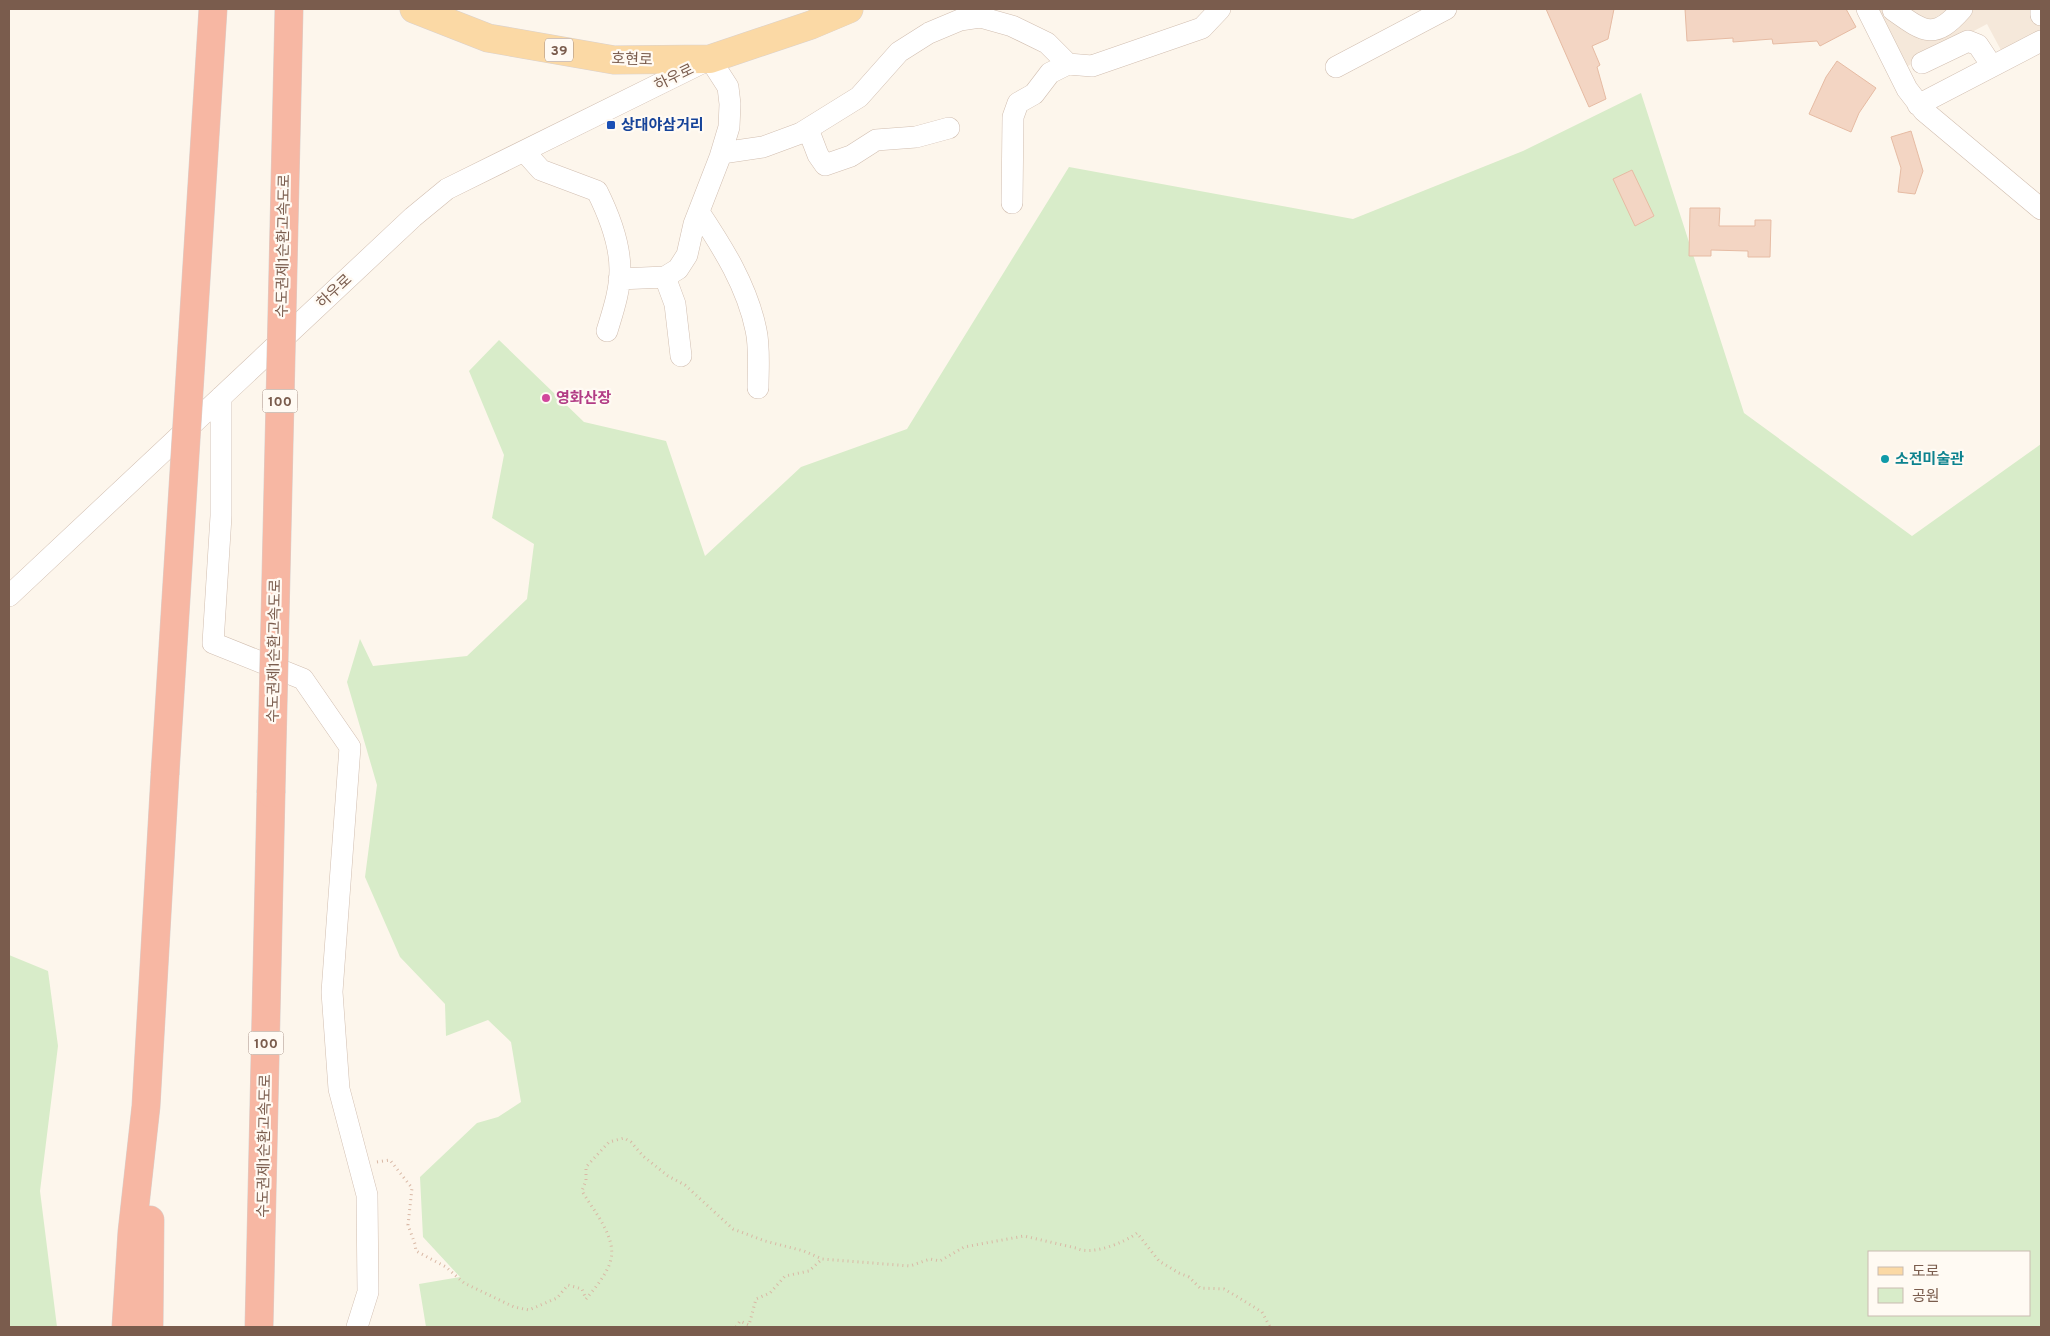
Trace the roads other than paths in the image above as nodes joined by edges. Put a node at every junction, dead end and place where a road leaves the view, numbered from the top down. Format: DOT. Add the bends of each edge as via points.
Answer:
graph roads {
  1 [pos="213,9"];
  2 [pos="289,9"];
  3 [pos="414,9"];
  4 [pos="849,9"];
  5 [pos="1220,9"];
  6 [pos="1446,9"];
  7 [pos="1867,9"];
  8 [pos="1962,9"];
  9 [pos="2040,9"];
  10 [pos="1893,10"];
  11 [pos="2041,15"];
  12 [pos="2041,41"];
  13 [pos="710,59"];
  14 [pos="1922,63"];
  15 [pos="1068,64"];
  16 [pos="1992,66"];
  17 [pos="1336,67"];
  18 [pos="1918,105"];
  19 [pos="949,128"];
  20 [pos="808,129"];
  21 [pos="524,151"];
  22 [pos="722,153"];
  23 [pos="1012,204"];
  24 [pos="2041,209"];
  25 [pos="699,212"];
  26 [pos="666,278"];
  27 [pos="619,279"];
  28 [pos="607,331"];
  29 [pos="681,356"];
  30 [pos="758,388"];
  31 [pos="221,397"];
  32 [pos="9,596"];
  33 [pos="146,1106"];
  34 [pos="126,1327"];
  35 [pos="149,1327"];
  36 [pos="261,1327"];
  37 [pos="358,1327"];
  1 -- 33 [label="highway, bridge"];
  2 -- 36 [label="highway, 수도권제1순환고속도로 / 100, bridge"];
  3 -- 13 [label="main road, 호현로 / 39" via="488,38 614,60"];
  4 -- 13 [label="main road, 호현로 / 39" via="811,26"];
  5 -- 15 [label="street" via="1202,28 1092,66"];
  6 -- 17 [label="street"];
  7 -- 18 [label="street"];
  8 -- 10 [label="street" via="1950,23 1936,31 1911,23"];
  9 -- 11 [label="street"];
  12 -- 16 [label="street"];
  13 -- 21 [label="street, 하우로"];
  13 -- 22 [label="street" via="728,87 729,127"];
  14 -- 16 [label="street" via="1968,41 1978,45"];
  15 -- 20 [label="street" via="1048,43 1012,26 980,18 960,20 929,33 899,52 860,97"];
  15 -- 23 [label="street" via="1050,73 1034,94 1018,103 1013,117"];
  16 -- 18 [label="street"];
  18 -- 24 [label="street"];
  19 -- 20 [label="street" via="916,137 876,140 851,156 825,165"];
  20 -- 22 [label="street" via="763,147"];
  21 -- 27 [label="street" via="541,170 597,191 609,214 616,240"];
  21 -- 31 [label="street, 하우로" via="448,189 413,217"];
  22 -- 25 [label="street"];
  25 -- 26 [label="street" via="687,254 678,269"];
  25 -- 30 [label="street" via="733,267 746,296 756,330"];
  26 -- 27 [label="street"];
  26 -- 29 [label="street" via="675,304"];
  27 -- 28 [label="street" via="618,295"];
  31 -- 32 [label="street, 하우로"];
  31 -- 37 [label="street" via="221,516 213,643 303,679 350,747 332,992 339,1089 367,1196 368,1292"];
  33 -- 34 [label="highway" via="132,1232"];
  33 -- 35 [label="highway"];
}
